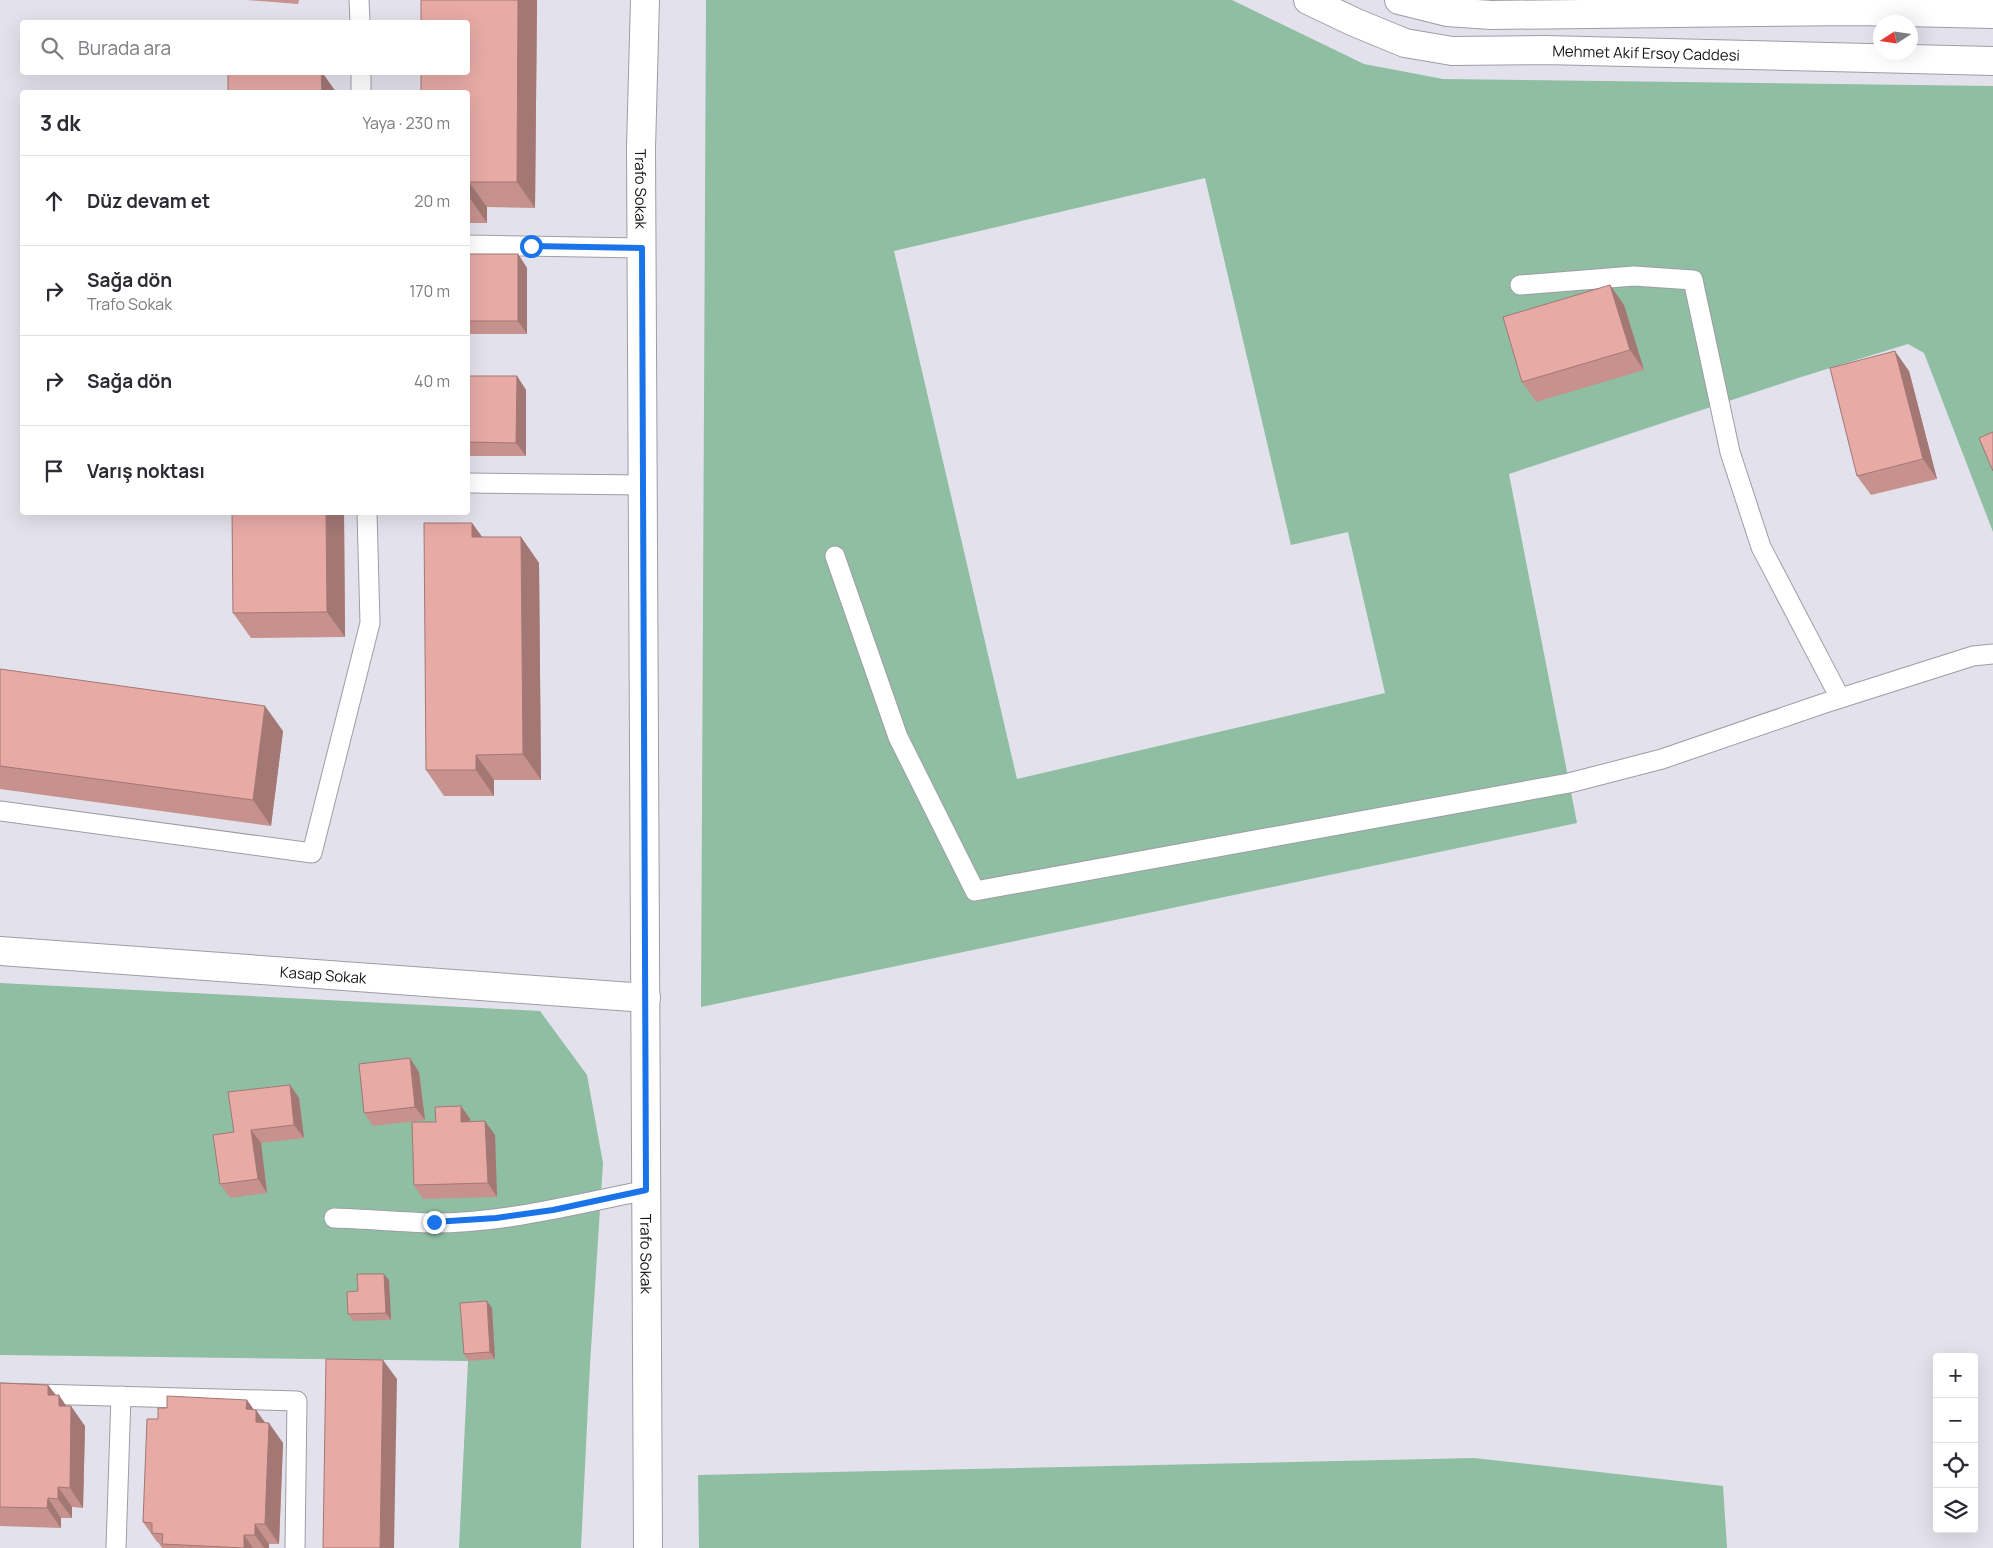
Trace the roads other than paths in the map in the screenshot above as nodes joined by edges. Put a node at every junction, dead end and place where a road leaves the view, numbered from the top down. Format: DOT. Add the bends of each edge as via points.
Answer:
graph roads {
  1 [pos="359,0"];
  2 [pos="645,0"];
  3 [pos="1308,0"];
  4 [pos="1399,0"];
  5 [pos="1993,14"];
  6 [pos="360,20"];
  7 [pos="1993,61"];
  8 [pos="361,75"];
  9 [pos="361,90"];
  10 [pos="470,245"];
  11 [pos="642,248"];
  12 [pos="1520,285"];
  13 [pos="470,483"];
  14 [pos="643,485"];
  15 [pos="367,515"];
  16 [pos="835,556"];
  17 [pos="1993,654"];
  18 [pos="1840,698"];
  19 [pos="0,810"];
  20 [pos="0,951"];
  21 [pos="646,998"];
  22 [pos="646,1190"];
  23 [pos="334,1218"];
  24 [pos="0,1394"];
  25 [pos="121,1396"];
  26 [pos="116,1548"];
  27 [pos="294,1548"];
  28 [pos="648,1548"];
  1 -- 6 [label="lane"];
  2 -- 11 [label="street, Trafo Sokak"];
  3 -- 7 [label="street, Mehmet Akif Ersoy Caddesi" via="1405,43 1452,51 1545,50"];
  4 -- 5 [label="street" via="1447,12 1491,15 1858,11"];
  8 -- 9 [label="lane"];
  10 -- 11 [label="lane"];
  11 -- 14 [label="street, Trafo Sokak"];
  12 -- 18 [label="lane" via="1634,276 1693,280 1730,452 1762,547"];
  13 -- 14 [label="lane"];
  14 -- 21 [label="street, Trafo Sokak"];
  15 -- 19 [label="lane" via="370,623 312,853"];
  16 -- 18 [label="lane" via="898,737 975,891 1569,783 1662,758"];
  17 -- 18 [label="lane" via="1973,656"];
  20 -- 21 [label="street, Kasap Sokak"];
  21 -- 22 [label="street, Trafo Sokak"];
  22 -- 23 [label="lane" via="553,1210 496,1218 434,1222"];
  22 -- 28 [label="street, Trafo Sokak"];
  24 -- 25 [label="lane"];
  25 -- 26 [label="lane"];
  25 -- 27 [label="lane" via="297,1401"];
}
